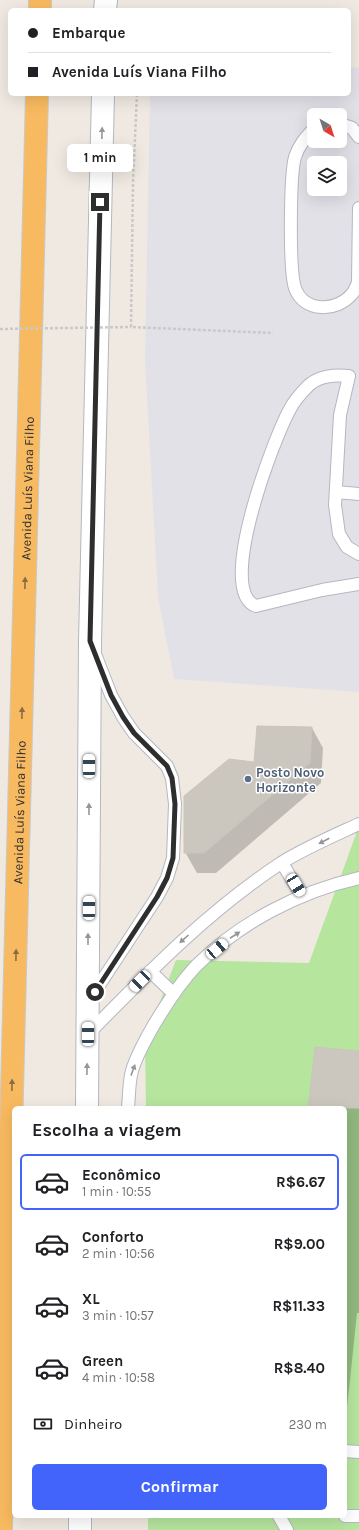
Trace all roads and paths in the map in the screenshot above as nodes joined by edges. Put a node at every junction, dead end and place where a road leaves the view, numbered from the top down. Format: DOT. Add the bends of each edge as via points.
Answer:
graph roads {
  1 [pos="38,96"];
  2 [pos="103,96"];
  3 [pos="137,96"];
  4 [pos="347,126"];
  5 [pos="307,136"];
  6 [pos="359,137"];
  7 [pos="359,208"];
  8 [pos="358,245"];
  9 [pos="131,327"];
  10 [pos="0,329"];
  11 [pos="272,333"];
  12 [pos="354,377"];
  13 [pos="336,492"];
  14 [pos="359,494"];
  15 [pos="359,554"];
  16 [pos="359,584"];
  17 [pos="90,641"];
  18 [pos="359,824"];
  19 [pos="282,862"];
  20 [pos="359,878"];
  21 [pos="302,896"];
  22 [pos="150,971"];
  23 [pos="174,994"];
  24 [pos="88,1002"];
  25 [pos="88,1034"];
  26 [pos="87,1106"];
  27 [pos="128,1106"];
  28 [pos="347,1450"];
  29 [pos="359,1452"];
  30 [pos="347,1516"];
  31 [pos="359,1516"];
  32 [pos="80,1518"];
  33 [pos="280,1518"];
  34 [pos="1,1530"];
  35 [pos="80,1530"];
  36 [pos="287,1530"];
  34 -- 1 [label="highway, Avenida Luís Viana Filho, one-way"];
  17 -- 2 [label="main road, one-way"];
  3 -- 9 [label="path"];
  4 -- 6 [label="lane" via="352,128"];
  5 -- 8 [label="lane" via="302,141 295,157 292,176 293,270 295,287 301,297 320,308 341,303 352,293 358,283"];
  7 -- 8 [label="lane"];
  9 -- 10 [label="path, bridge"];
  9 -- 11 [label="path"];
  12 -- 13 [label="lane" via="340,415"];
  12 -- 16 [label="lane" via="333,375 319,379 309,386 290,409 254,500 246,538 243,586 244,595 256,606"];
  13 -- 14 [label="lane"];
  13 -- 15 [label="lane" via="339,534 347,547"];
  24 -- 17 [label="main road, one-way"];
  17 -- 24 [label="lane" via="111,695 123,717 134,733 167,766 172,778 175,804 173,858 167,878"];
  18 -- 19 [label="lane, one-way"];
  19 -- 21 [label="lane"];
  19 -- 22 [label="lane, one-way" via="210,915"];
  20 -- 21 [label="lane"];
  23 -- 21 [label="lane, one-way" via="196,967 228,940 257,920"];
  22 -- 23 [label="lane"];
  22 -- 25 [label="lane"];
  27 -- 23 [label="lane, one-way" via="131,1074 148,1035"];
  24 -- 25 [label="main road"];
  26 -- 25 [label="main road, one-way"];
  28 -- 29 [label="lane"];
  30 -- 31 [label="lane"];
  32 -- 35 [label="main road"];
  33 -- 36 [label="lane"];
}
